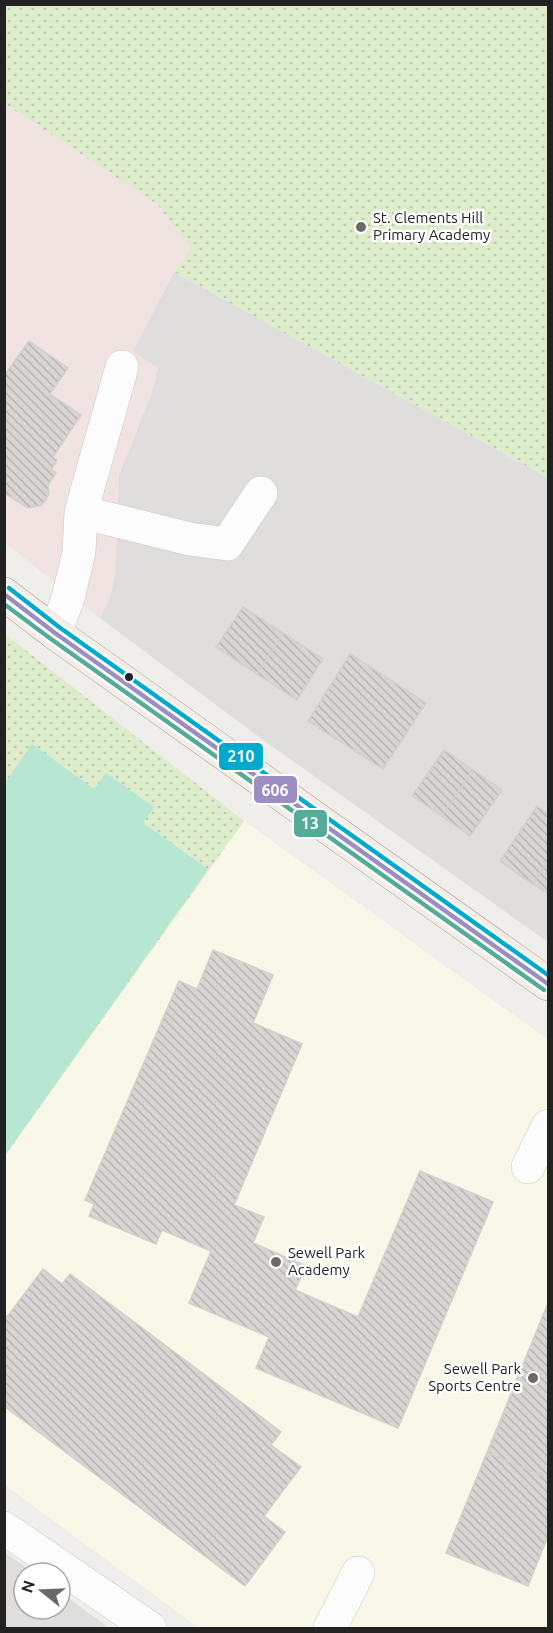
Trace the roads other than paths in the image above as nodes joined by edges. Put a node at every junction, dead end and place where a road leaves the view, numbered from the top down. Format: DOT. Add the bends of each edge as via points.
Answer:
graph roads {
  1 [pos="122,367"];
  2 [pos="261,493"];
  3 [pos="81,512"];
  4 [pos="4,594"];
  5 [pos="55,633"];
  6 [pos="549,984"];
  7 [pos="549,1126"];
  8 [pos="528,1167"];
  9 [pos="4,1528"];
  10 [pos="357,1573"];
  11 [pos="150,1629"];
  12 [pos="330,1629"];
  1 -- 3 [label="street"];
  2 -- 3 [label="street" via="227,543 190,539"];
  3 -- 5 [label="street" via="79,552"];
  4 -- 5 [label="main road"];
  5 -- 6 [label="main road"];
  7 -- 8 [label="street"];
  9 -- 11 [label="street"];
  10 -- 12 [label="street"];
}
